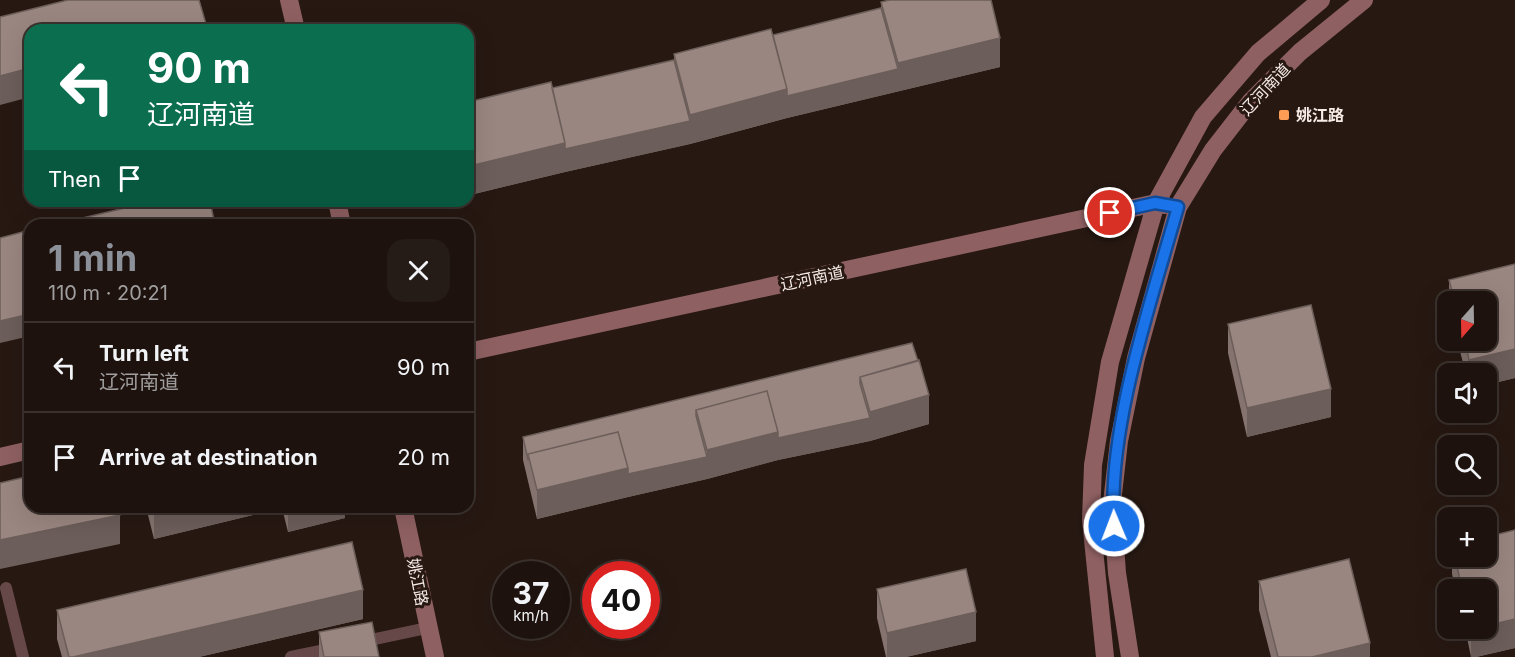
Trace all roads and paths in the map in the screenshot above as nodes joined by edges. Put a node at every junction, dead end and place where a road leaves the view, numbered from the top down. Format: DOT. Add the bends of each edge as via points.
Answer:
graph roads {
  1 [pos="289,0"];
  2 [pos="1321,0"];
  3 [pos="1364,0"];
  4 [pos="295,24"];
  5 [pos="1155,203"];
  6 [pos="1178,207"];
  7 [pos="474,351"];
  8 [pos="24,451"];
  9 [pos="0,457"];
  10 [pos="404,513"];
  11 [pos="6,588"];
  12 [pos="427,628"];
  13 [pos="23,657"];
  14 [pos="291,657"];
  15 [pos="435,657"];
  16 [pos="1105,657"];
  17 [pos="1130,657"];
  1 -- 4 [label="street"];
  2 -- 5 [label="street, 辽河南道" via="1258,53 1203,117"];
  3 -- 6 [label="street, 辽河南道" via="1300,52 1251,101 1213,150"];
  5 -- 6 [label="street, 辽河南道"];
  5 -- 7 [label="street, 辽河南道"];
  5 -- 16 [label="street" via="1110,362 1093,465 1092,530"];
  6 -- 17 [label="street" via="1136,358 1119,441 1112,503 1117,573"];
  8 -- 9 [label="street"];
  10 -- 12 [label="street, 姚江路"];
  11 -- 13 [label="lane"];
  12 -- 14 [label="lane"];
  12 -- 15 [label="street, 姚江路"];
}
